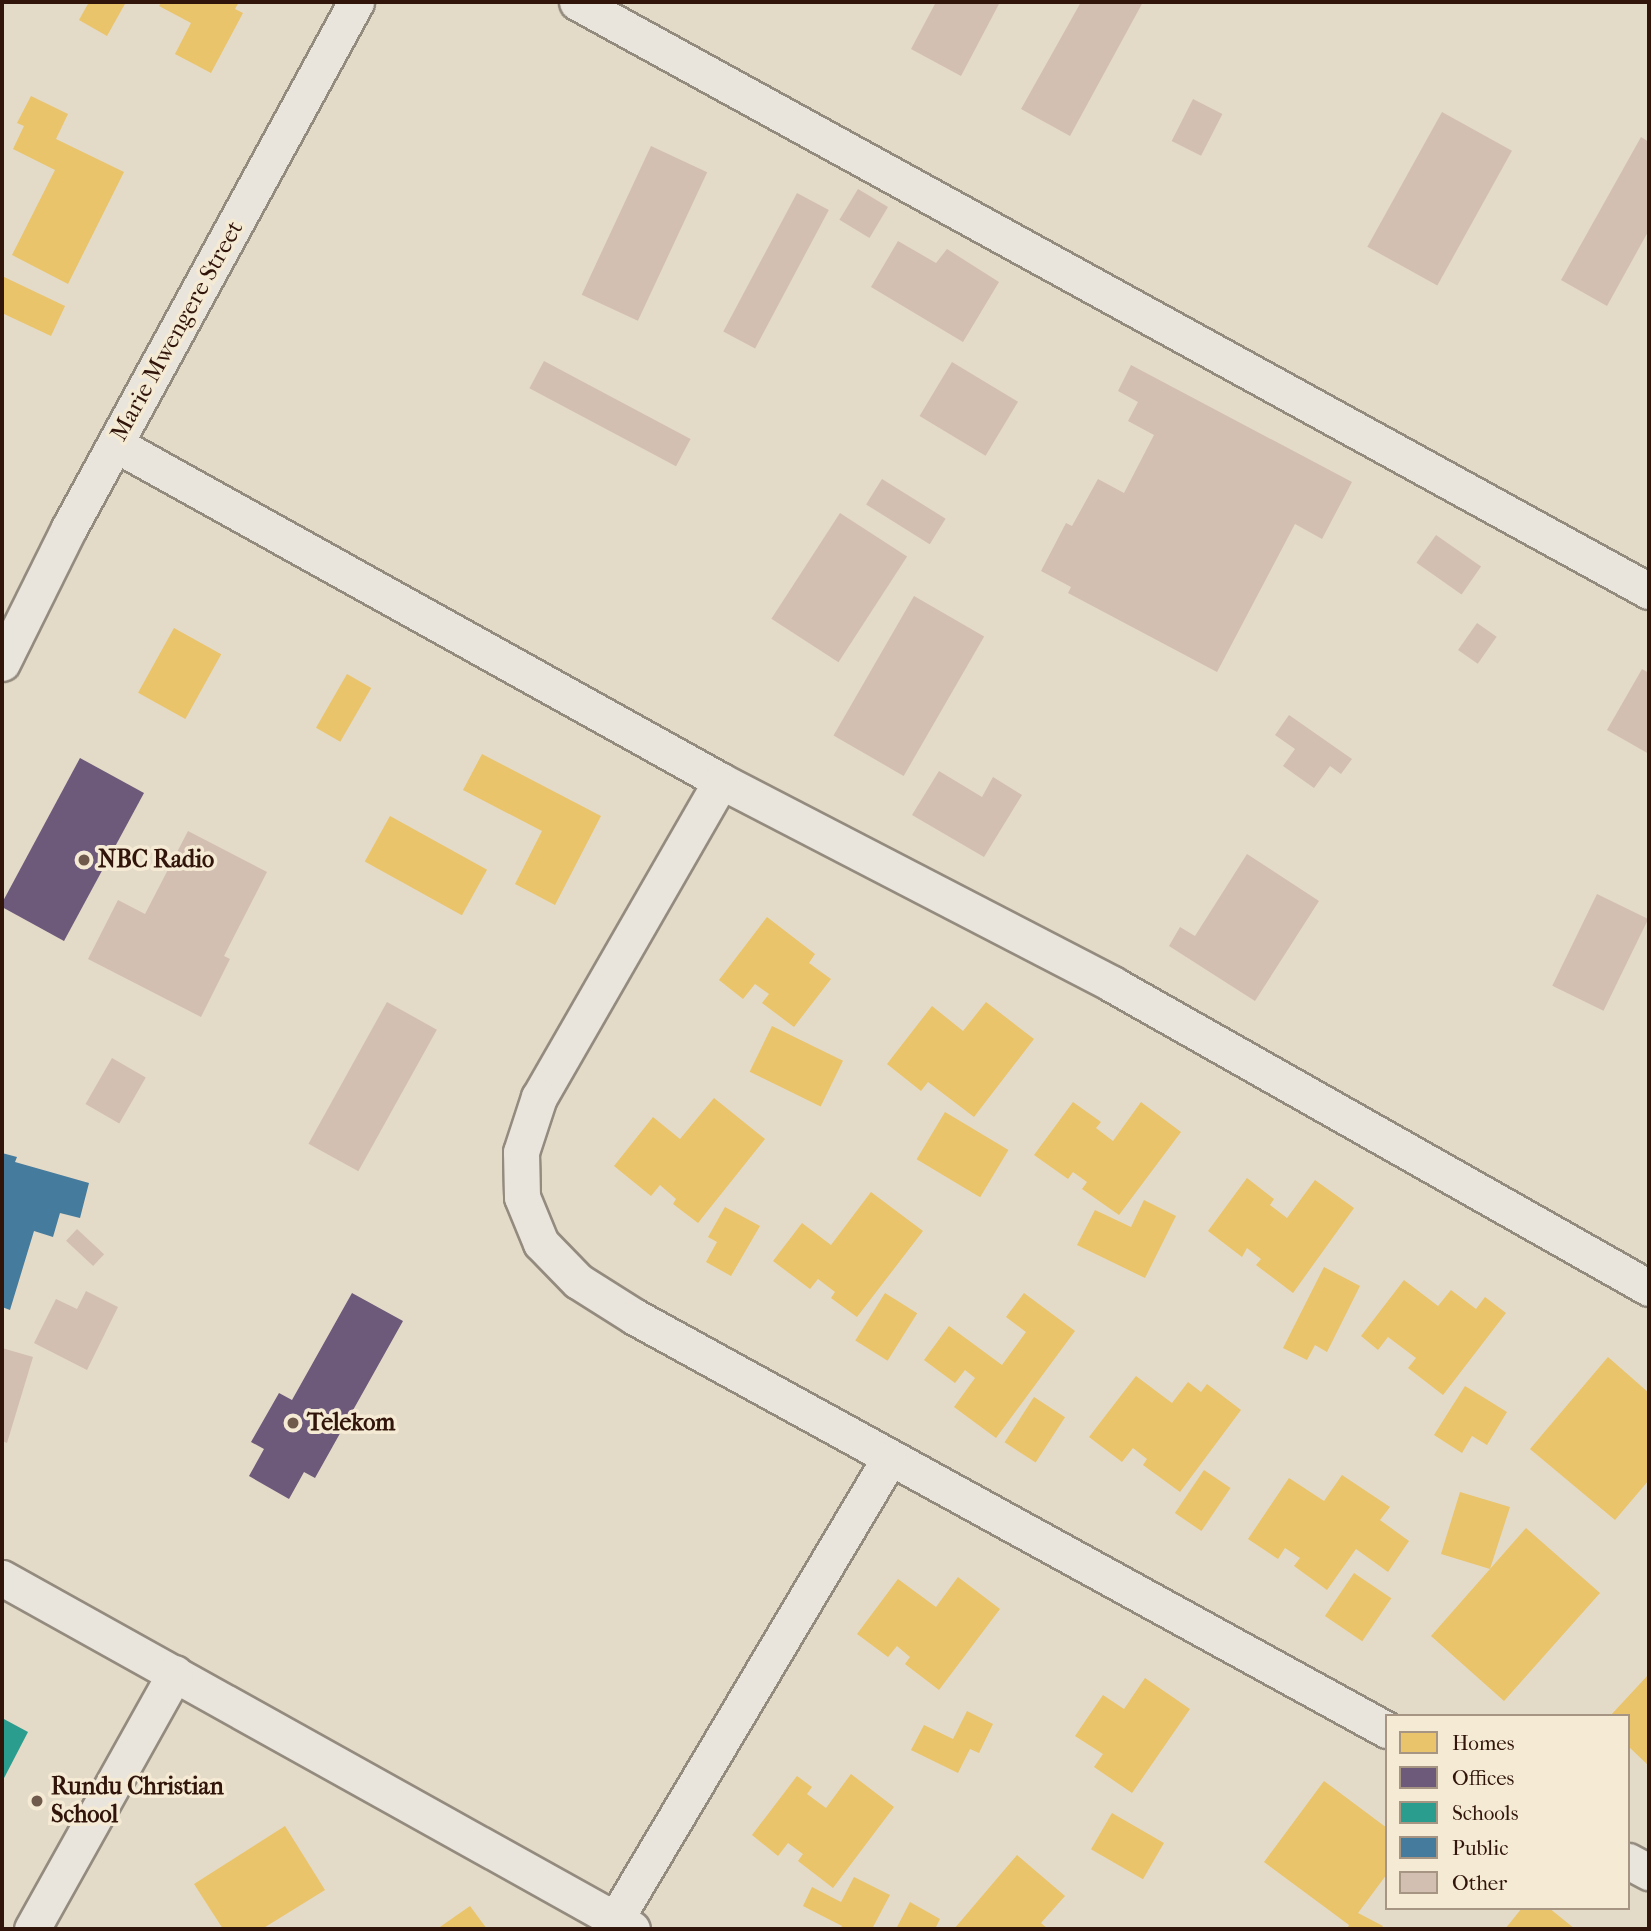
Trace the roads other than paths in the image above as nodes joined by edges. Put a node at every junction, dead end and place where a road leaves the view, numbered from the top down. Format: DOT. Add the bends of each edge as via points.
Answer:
graph roads {
  1 [pos="356,2"];
  2 [pos="577,2"];
  3 [pos="115,444"];
  4 [pos="1649,591"];
  5 [pos="2,663"];
  6 [pos="721,781"];
  7 [pos="1649,1288"];
  8 [pos="889,1459"];
  9 [pos="2,1578"];
  10 [pos="175,1673"];
  11 [pos="1385,1729"];
  12 [pos="1630,1862"];
  13 [pos="1649,1872"];
  14 [pos="623,1924"];
  15 [pos="32,1929"];
  1 -- 3 [label="street, Marie Mwengere Street"];
  2 -- 4 [label="street"];
  3 -- 5 [label="street, Marie Mwengere Street"];
  3 -- 6 [label="street"];
  6 -- 7 [label="street" via="1112,984"];
  6 -- 8 [label="street" via="539,1097 521,1152 522,1197 541,1243 578,1281"];
  8 -- 11 [label="street"];
  8 -- 14 [label="street"];
  9 -- 10 [label="street"];
  10 -- 14 [label="street"];
  10 -- 15 [label="street"];
  12 -- 13 [label="street"];
}
